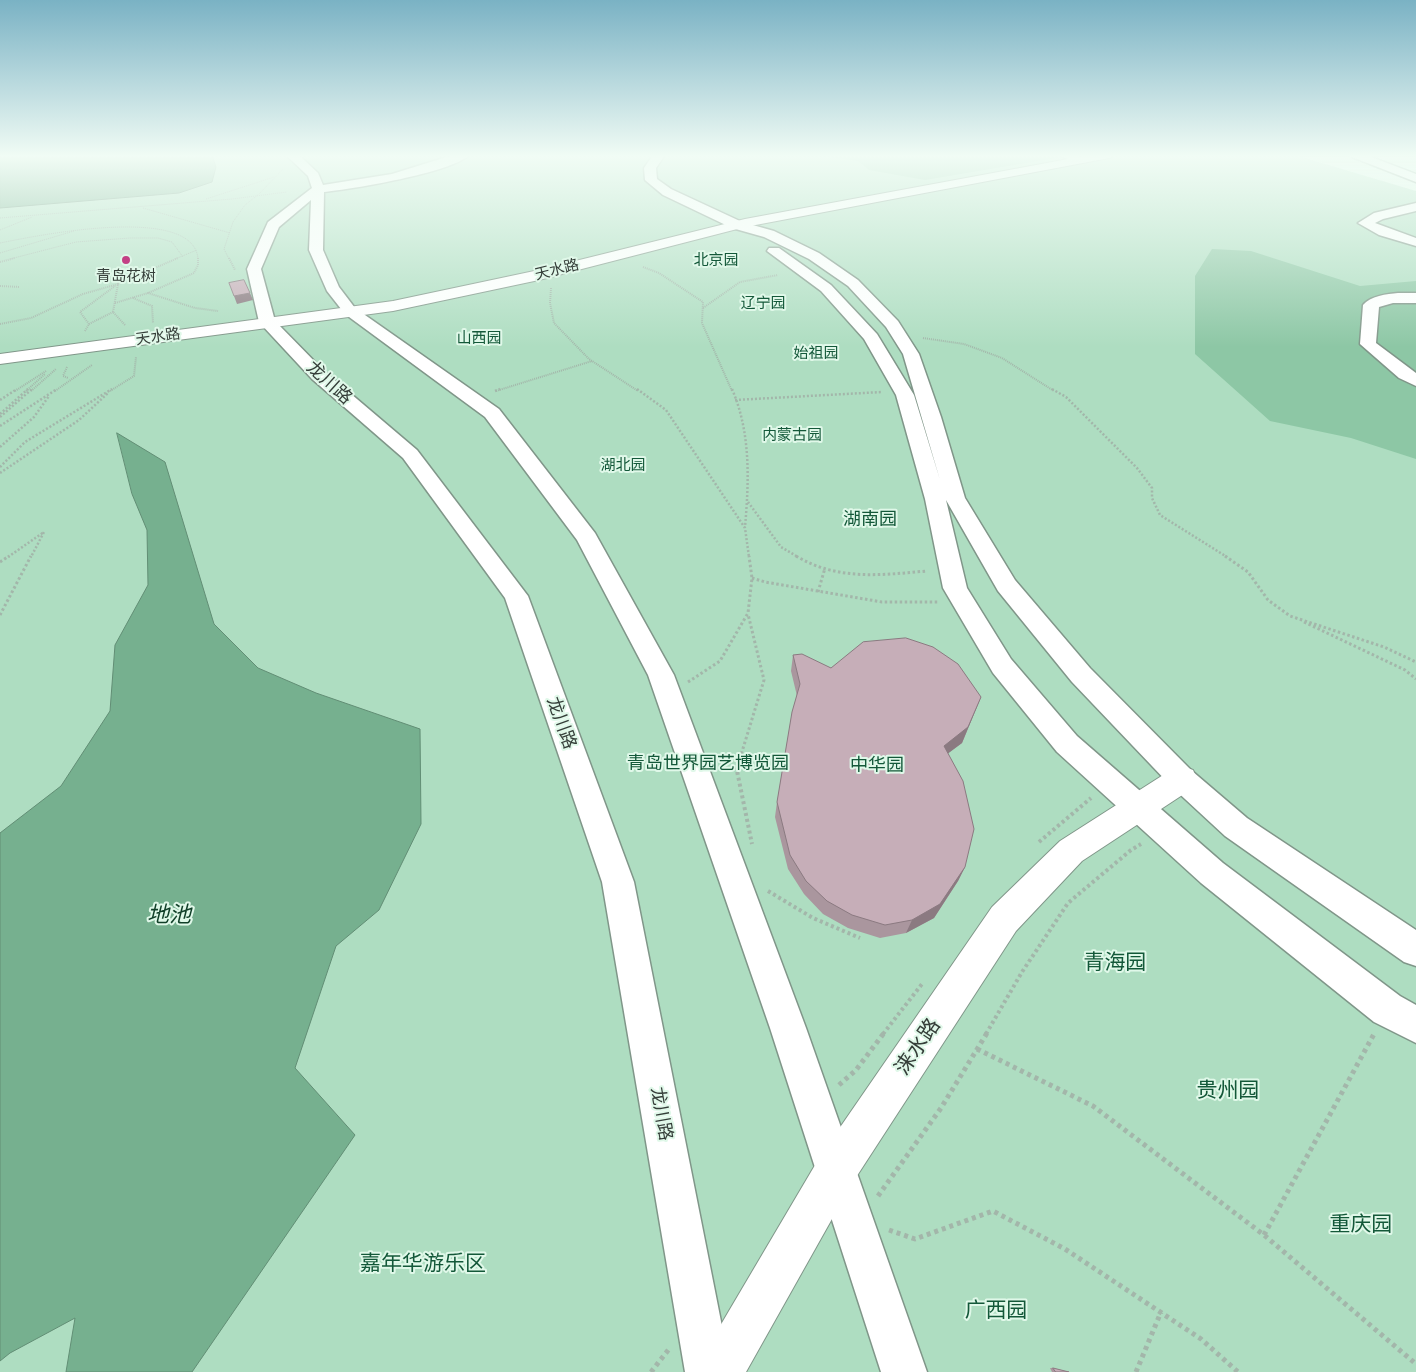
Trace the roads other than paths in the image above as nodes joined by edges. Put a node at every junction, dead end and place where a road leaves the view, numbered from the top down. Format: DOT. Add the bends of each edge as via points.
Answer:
graph roads {
  1 [pos="280,219"];
  2 [pos="317,219"];
  3 [pos="724,219"];
  4 [pos="767,219"];
  5 [pos="1373,219"];
  6 [pos="737,225"];
  7 [pos="1416,242"];
  8 [pos="1416,298"];
  9 [pos="350,311"];
  10 [pos="267,322"];
  11 [pos="0,359"];
  12 [pos="1416,381"];
  13 [pos="1182,779"];
  14 [pos="1150,820"];
  15 [pos="1416,950"];
  16 [pos="1416,1025"];
  17 [pos="836,1170"];
  18 [pos="708,1372"];
  19 [pos="720,1372"];
  20 [pos="904,1372"];
  1 -- 10 [label="street, 龙川路" via="273,225 254,268"];
  2 -- 9 [label="street" via="316,250 332,288"];
  3 -- 6 [label="street"];
  4 -- 6 [label="street, 天水路"];
  5 -- 7 [label="street" via="1365,223"];
  6 -- 9 [label="street, 天水路" via="550,272 393,306"];
  6 -- 13 [label="street" via="769,234 853,283 892,324 911,354 954,498 1006,585 1081,675"];
  6 -- 14 [label="street" via="826,288 871,337 905,395 935,499 955,588 1002,666 1043,716 1067,744"];
  8 -- 12 [label="street" via="1379,300 1371,305 1368,344"];
  9 -- 10 [label="street, 天水路"];
  9 -- 17 [label="street" via="492,413 587,538 661,675"];
  10 -- 11 [label="street, 天水路"];
  10 -- 18 [label="street, 龙川路" via="318,375 410,454 516,596 618,882"];
  13 -- 14 [label="street, 涞水路"];
  13 -- 15 [label="street" via="1236,827"];
  14 -- 16 [label="street" via="1212,873 1387,1009"];
  14 -- 17 [label="street, 涞水路" via="1071,851 1004,919"];
  17 -- 19 [label="street, 涞水路"];
  17 -- 20 [label="street"];
}
